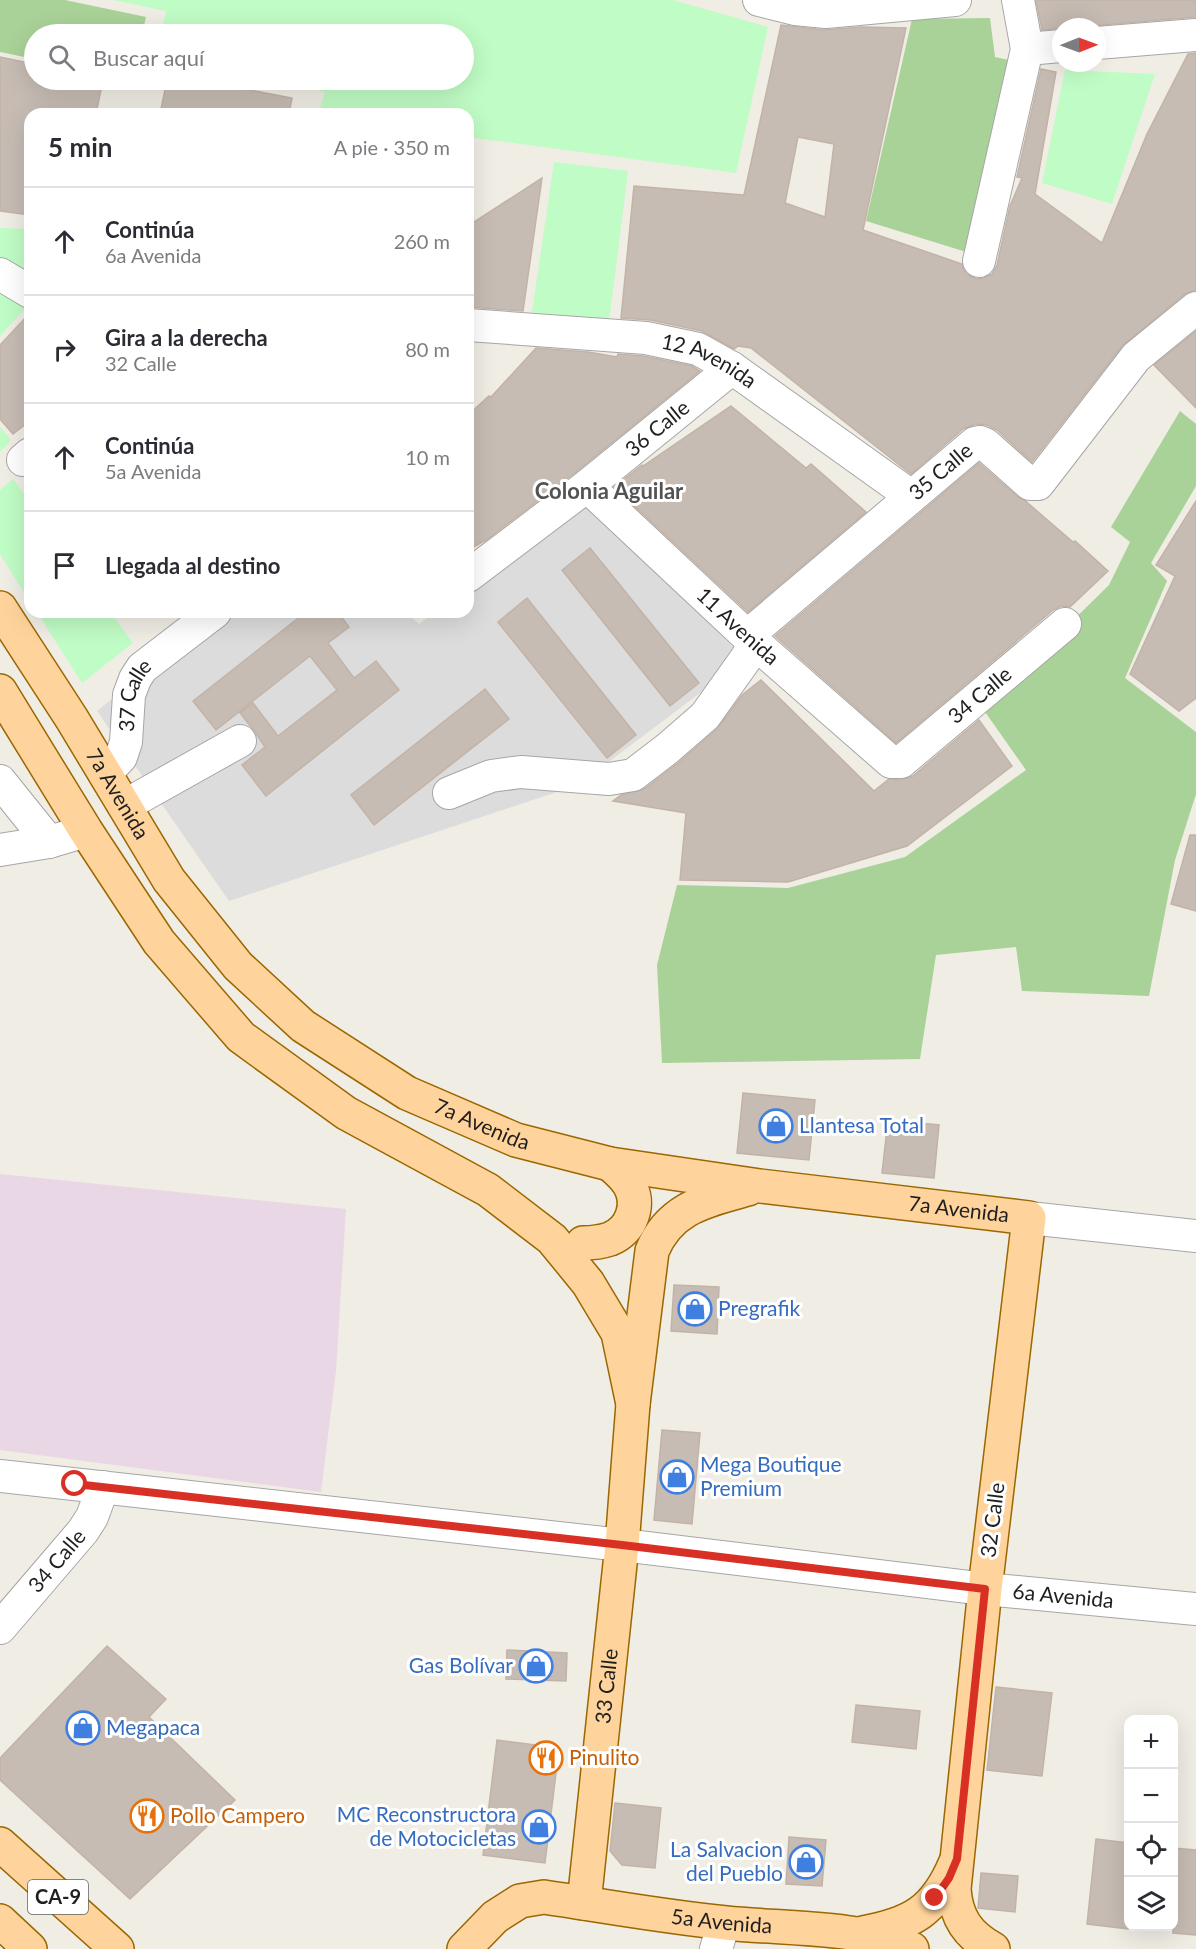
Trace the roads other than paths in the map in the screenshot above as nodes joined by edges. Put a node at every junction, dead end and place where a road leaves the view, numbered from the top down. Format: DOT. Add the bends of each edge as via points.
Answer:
graph roads {
  1 [pos="759,0"];
  2 [pos="955,0"];
  3 [pos="1018,0"];
  4 [pos="1196,35"];
  5 [pos="1106,42"];
  6 [pos="1052,47"];
  7 [pos="1027,49"];
  8 [pos="979,261"];
  9 [pos="0,274"];
  10 [pos="24,288"];
  11 [pos="1196,308"];
  12 [pos="474,325"];
  13 [pos="732,368"];
  14 [pos="587,486"];
  15 [pos="911,496"];
  16 [pos="474,571"];
  17 [pos="0,608"];
  18 [pos="207,618"];
  19 [pos="1065,624"];
  20 [pos="750,639"];
  21 [pos="0,691"];
  22 [pos="240,741"];
  23 [pos="891,762"];
  24 [pos="105,774"];
  25 [pos="0,781"];
  26 [pos="449,793"];
  27 [pos="124,806"];
  28 [pos="86,831"];
  29 [pos="49,842"];
  30 [pos="0,850"];
  31 [pos="610,1164"];
  32 [pos="760,1186"];
  33 [pos="489,1190"];
  34 [pos="1029,1218"];
  35 [pos="1196,1236"];
  36 [pos="583,1244"];
  37 [pos="618,1333"];
  38 [pos="633,1404"];
  39 [pos="0,1476"];
  40 [pos="103,1487"];
  41 [pos="622,1545"];
  42 [pos="985,1589"];
  43 [pos="1196,1610"];
  44 [pos="0,1628"];
  45 [pos="0,1844"];
  46 [pos="957,1859"];
  47 [pos="584,1903"];
  48 [pos="0,1921"];
  49 [pos="858,1934"];
  50 [pos="720,1936"];
  51 [pos="30,1949"];
  52 [pos="117,1949"];
  53 [pos="464,1949"];
  54 [pos="912,1949"];
  55 [pos="993,1949"];
  1 -- 2 [label="street" via="826,12"];
  3 -- 7 [label="street"];
  4 -- 5 [label="street"];
  6 -- 7 [label="street"];
  7 -- 8 [label="street"];
  9 -- 10 [label="street"];
  11 -- 15 [label="street, 35 Calle" via="1136,357 1038,484 1030,484 980,442"];
  12 -- 13 [label="street, 12 Avenida" via="646,338 698,349"];
  13 -- 14 [label="street, 36 Calle"];
  13 -- 15 [label="street, 12 Avenida"];
  14 -- 16 [label="street, 36 Calle"];
  14 -- 20 [label="street, 11 Avenida"];
  15 -- 20 [label="street, 35 Calle"];
  17 -- 24 [label="main road, 7a Avenida"];
  18 -- 24 [label="street, 37 Calle" via="142,668 129,694 126,742 121,757"];
  19 -- 23 [label="street, 34 Calle" via="901,762"];
  20 -- 23 [label="street, 11 Avenida"];
  20 -- 26 [label="street, 35 Calle" via="747,657 705,716 633,775 609,779 521,772 491,776"];
  21 -- 28 [label="main road"];
  22 -- 27 [label="street"];
  24 -- 27 [label="main road, 7a Avenida"];
  25 -- 29 [label="street"];
  27 -- 31 [label="main road, 7a Avenida" via="169,880 238,966 303,1026 406,1093 516,1140"];
  28 -- 29 [label="street"];
  28 -- 33 [label="main road" via="159,942 241,1037 346,1113"];
  29 -- 30 [label="street"];
  31 -- 32 [label="main road, 7a Avenida"];
  31 -- 36 [label="main road" via="632,1190 631,1220 610,1239"];
  32 -- 34 [label="main road, 7a Avenida"];
  32 -- 38 [label="main road" via="694,1206 674,1218 659,1236 650,1261"];
  33 -- 36 [label="main road" via="542,1213"];
  33 -- 37 [label="main road" via="563,1251"];
  34 -- 35 [label="street, 7a Avenida"];
  34 -- 42 [label="main road, 32 Calle"];
  36 -- 37 [label="main road" via="612,1299"];
  37 -- 38 [label="main road"];
  38 -- 41 [label="main road, 33 Calle"];
  39 -- 40 [label="street, 6a Avenida"];
  40 -- 41 [label="street, 6a Avenida"];
  40 -- 44 [label="street, 34 Calle" via="83,1531"];
  41 -- 42 [label="street, 6a Avenida"];
  41 -- 47 [label="main road, 33 Calle"];
  42 -- 43 [label="street, 6a Avenida"];
  42 -- 46 [label="main road, 32 Calle"];
  45 -- 52 [label="main road, CA-9"];
  46 -- 49 [label="main road, 5a Avenida" via="944,1886 921,1914 897,1926"];
  46 -- 55 [label="main road, 32 Calle" via="954,1889 959,1914 964,1926"];
  47 -- 50 [label="main road, 5a Avenida"];
  47 -- 53 [label="main road" via="544,1897 520,1901 495,1917"];
  48 -- 51 [label="main road, CA-9"];
  49 -- 50 [label="main road, 5a Avenida"];
  49 -- 54 [label="main road, 5a Avenida"];
}
